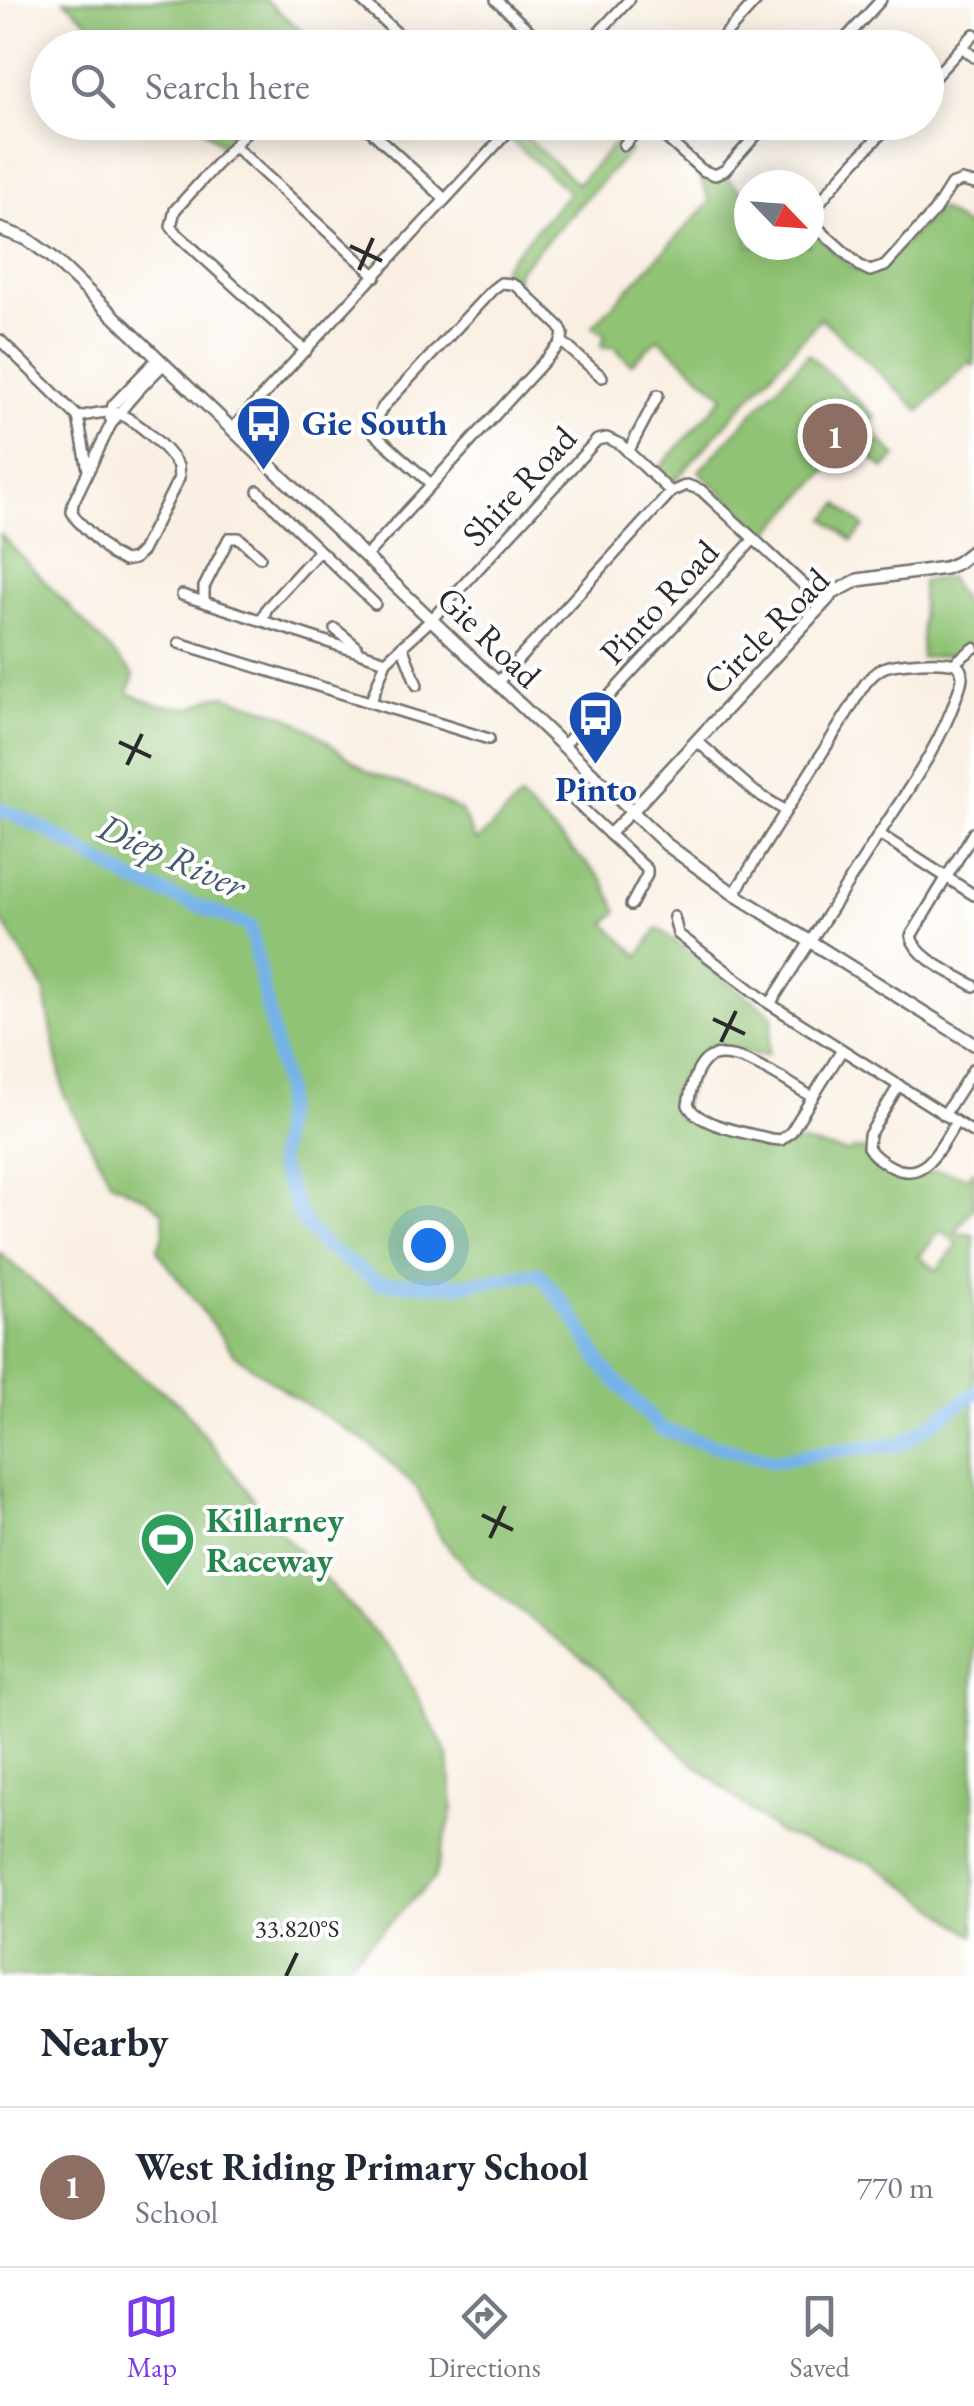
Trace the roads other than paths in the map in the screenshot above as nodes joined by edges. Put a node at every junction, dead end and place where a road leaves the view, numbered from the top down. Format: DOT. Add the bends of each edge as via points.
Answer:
graph roads {
  1 [pos="361,0"];
  2 [pos="496,0"];
  3 [pos="629,0"];
  4 [pos="757,0"];
  5 [pos="881,0"];
  6 [pos="394,30"];
  7 [pos="528,30"];
  8 [pos="601,30"];
  9 [pos="730,30"];
  10 [pos="854,30"];
  11 [pos="974,34"];
  12 [pos="962,47"];
  13 [pos="974,57"];
  14 [pos="944,66"];
  15 [pos="240,140"];
  16 [pos="381,140"];
  17 [pos="500,140"];
  18 [pos="629,140"];
  19 [pos="667,140"];
  20 [pos="752,140"];
  21 [pos="876,140"];
  22 [pos="624,145"];
  23 [pos="234,146"];
  24 [pos="974,184"];
  25 [pos="445,199"];
  26 [pos="0,229"];
  27 [pos="376,276"];
  28 [pos="0,340"];
  29 [pos="561,341"];
  30 [pos="306,351"];
  31 [pos="160,362"];
  32 [pos="602,377"];
  33 [pos="658,395"];
  34 [pos="114,413"];
  35 [pos="78,417"];
  36 [pos="232,429"];
  37 [pos="628,452"];
  38 [pos="89,472"];
  39 [pos="431,484"];
  40 [pos="258,491"];
  41 [pos="672,492"];
  42 [pos="754,539"];
  43 [pos="974,550"];
  44 [pos="320,551"];
  45 [pos="260,557"];
  46 [pos="366,557"];
  47 [pos="182,595"];
  48 [pos="204,602"];
  49 [pos="824,603"];
  50 [pos="375,604"];
  51 [pos="262,620"];
  52 [pos="431,620"];
  53 [pos="335,629"];
  54 [pos="179,643"];
  55 [pos="402,646"];
  56 [pos="974,648"];
  57 [pos="362,651"];
  58 [pos="386,660"];
  59 [pos="954,663"];
  60 [pos="497,684"];
  61 [pos="417,685"];
  62 [pos="372,701"];
  63 [pos="489,739"];
  64 [pos="697,740"];
  65 [pos="563,746"];
  66 [pos="562,789"];
  67 [pos="786,811"];
  68 [pos="632,812"];
  69 [pos="974,832"];
  70 [pos="609,834"];
  71 [pos="879,834"];
  72 [pos="946,878"];
  73 [pos="734,894"];
  74 [pos="974,895"];
  75 [pos="631,905"];
  76 [pos="674,917"];
  77 [pos="811,942"];
  78 [pos="974,986"];
  79 [pos="770,1004"];
  80 [pos="974,1044"];
  81 [pos="842,1050"];
  82 [pos="974,1068"];
  83 [pos="898,1085"];
  84 [pos="812,1097"];
  85 [pos="944,1115"];
  86 [pos="956,1122"];
  87 [pos="974,1133"];
  1 -- 6 [label="street"];
  2 -- 7 [label="street"];
  3 -- 8 [label="street"];
  4 -- 9 [label="street"];
  5 -- 10 [label="street"];
  11 -- 12 [label="street"];
  12 -- 13 [label="street"];
  12 -- 14 [label="street"];
  15 -- 23 [label="street"];
  16 -- 25 [label="street"];
  17 -- 25 [label="street"];
  18 -- 22 [label="street"];
  19 -- 20 [label="street" via="715,175"];
  21 -- 24 [label="street" via="814,216 820,230 870,271 884,266 951,184"];
  23 -- 27 [label="street"];
  23 -- 30 [label="street" via="175,210 172,226"];
  25 -- 27 [label="street"];
  26 -- 31 [label="street, Gie Road" via="52,257"];
  27 -- 30 [label="street"];
  28 -- 35 [label="street"];
  29 -- 32 [label="street"];
  29 -- 39 [label="street"];
  29 -- 39 [label="street" via="562,330 550,316 515,285 501,283 383,408 375,434"];
  30 -- 36 [label="street"];
  31 -- 34 [label="street"];
  31 -- 36 [label="street, Gie Road"];
  33 -- 37 [label="street"];
  34 -- 35 [label="street"];
  34 -- 38 [label="street"];
  34 -- 38 [label="street" via="144,430 179,470 134,559 111,554 74,516 73,503"];
  35 -- 38 [label="street"];
  36 -- 46 [label="street, Gie Road"];
  37 -- 41 [label="street"];
  37 -- 52 [label="street, Shire Road" via="607,438 597,440"];
  39 -- 46 [label="street"];
  40 -- 44 [label="street"];
  41 -- 42 [label="street" via="687,485 701,490"];
  41 -- 60 [label="street"];
  42 -- 49 [label="street"];
  42 -- 65 [label="street, Pinto Road"];
  43 -- 49 [label="street, Circle Road" via="945,568 858,580"];
  44 -- 50 [label="street"];
  44 -- 51 [label="street"];
  45 -- 48 [label="street" via="239,538 229,538 204,586"];
  46 -- 52 [label="street, Gie Road"];
  47 -- 48 [label="street"];
  48 -- 51 [label="street"];
  49 -- 64 [label="street, Circle Road"];
  51 -- 57 [label="street"];
  52 -- 55 [label="street, Shire Road"];
  52 -- 60 [label="street, Gie Road"];
  53 -- 57 [label="street"];
  54 -- 62 [label="street"];
  55 -- 58 [label="street, Shire Road"];
  55 -- 61 [label="street"];
  56 -- 59 [label="street"];
  57 -- 58 [label="street"];
  58 -- 62 [label="street"];
  59 -- 67 [label="street" via="890,666 875,673"];
  59 -- 71 [label="street" via="962,675 951,713"];
  60 -- 65 [label="street, Gie Road"];
  62 -- 63 [label="street"];
  64 -- 67 [label="street"];
  64 -- 68 [label="street, Circle Road"];
  65 -- 68 [label="street, Gie Road"];
  66 -- 70 [label="street"];
  67 -- 73 [label="street"];
  68 -- 70 [label="street"];
  68 -- 73 [label="street, Gie Road"];
  69 -- 72 [label="street"];
  70 -- 75 [label="street" via="646,869"];
  71 -- 72 [label="street"];
  71 -- 77 [label="street"];
  72 -- 74 [label="street"];
  72 -- 78 [label="street" via="912,942 923,956"];
  73 -- 77 [label="street, Gie Road"];
  76 -- 79 [label="street" via="678,934"];
  77 -- 79 [label="street"];
  77 -- 80 [label="street, Gie Road"];
  79 -- 81 [label="street"];
  81 -- 83 [label="street"];
  81 -- 84 [label="street"];
  82 -- 85 [label="street"];
  83 -- 85 [label="street"];
  83 -- 86 [label="street" via="869,1135 876,1157 896,1169 918,1170"];
  84 -- 84 [label="street" via="791,1132 778,1140 704,1120 688,1105 700,1068 718,1056 748,1059"];
  85 -- 86 [label="street"];
  86 -- 87 [label="street"];
}
